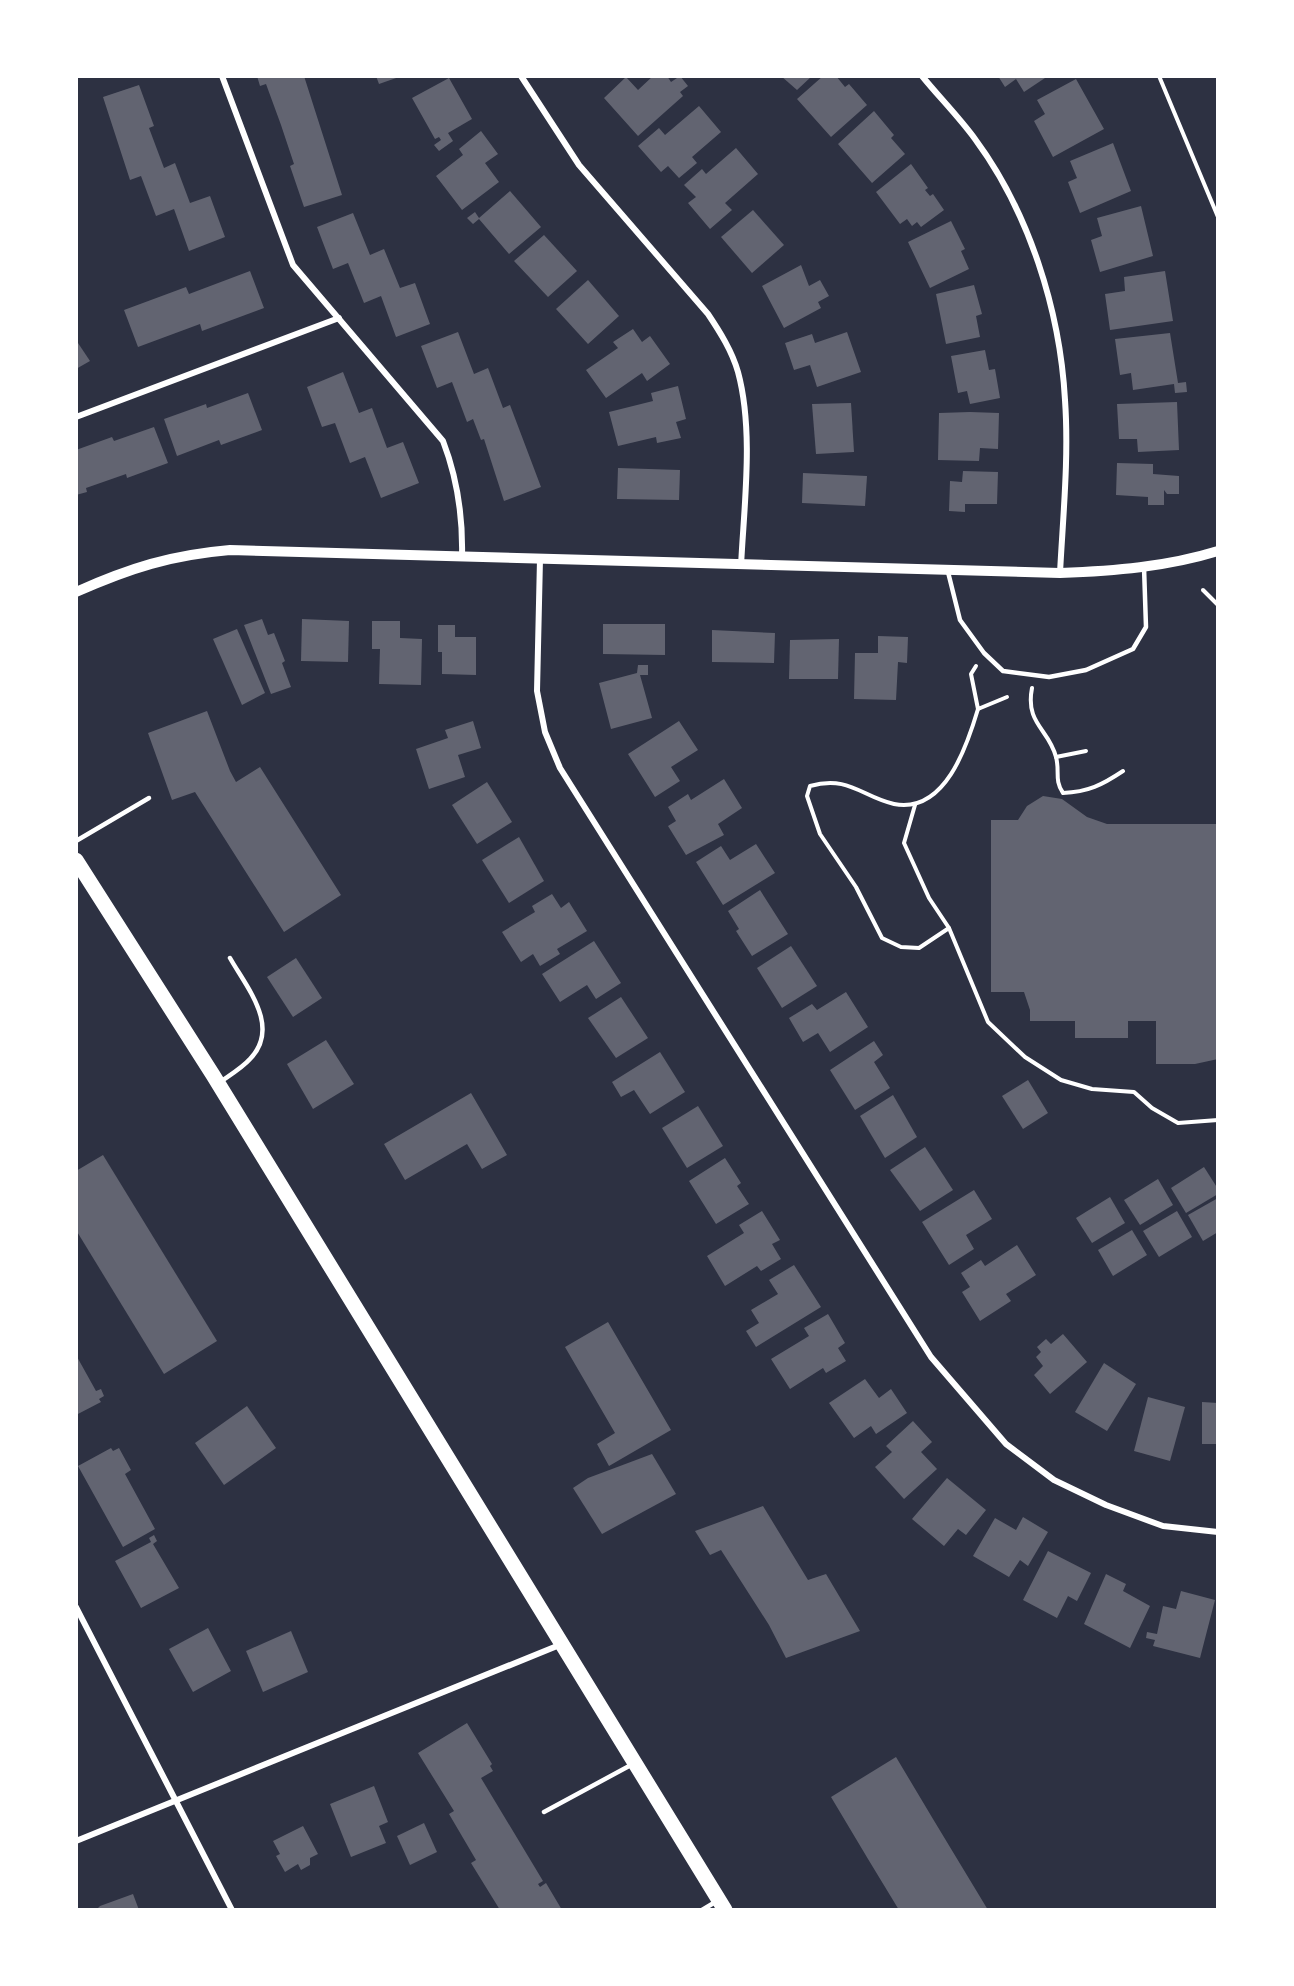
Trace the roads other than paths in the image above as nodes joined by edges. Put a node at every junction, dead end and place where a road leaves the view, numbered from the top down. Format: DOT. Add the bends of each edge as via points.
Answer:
graph roads {
  1 [pos="222,76"];
  2 [pos="521,76"];
  3 [pos="922,76"];
  4 [pos="339,318"];
  5 [pos="76,417"];
  6 [pos="1218,551"];
  7 [pos="462,558"];
  8 [pos="540,559"];
  9 [pos="741,566"];
  10 [pos="1144,567"];
  11 [pos="948,572"];
  12 [pos="1060,573"];
  13 [pos="76,592"];
  14 [pos="149,798"];
  15 [pos="76,841"];
  16 [pos="76,860"];
  17 [pos="230,958"];
  18 [pos="218,1084"];
  19 [pos="1218,1532"];
  20 [pos="76,1607"];
  21 [pos="563,1643"];
  22 [pos="636,1762"];
  23 [pos="177,1800"];
  24 [pos="544,1812"];
  25 [pos="76,1841"];
  26 [pos="722,1905"];
  27 [pos="232,1910"];
  28 [pos="702,1910"];
  1 -- 4 [label="street" via="293,265"];
  2 -- 9 [label="street" via="579,165 708,314 726,341 738,370 746,432"];
  3 -- 12 [label="street" via="975,139 997,174 1016,210 1048,297 1065,399"];
  4 -- 5 [label="street"];
  4 -- 7 [label="street" via="442,441 454,470 463,519"];
  6 -- 10 [label="street"];
  7 -- 8 [label="street"];
  7 -- 13 [label="street" via="269,551 187,554 128,569"];
  8 -- 9 [label="street"];
  8 -- 19 [label="street" via="537,692 545,732 560,768 931,1357 1006,1444 1054,1480 1163,1526"];
  9 -- 11 [label="street"];
  10 -- 11 [label="lane" via="1146,627 1134,650 1086,670 1048,677 1003,671 984,653 960,620"];
  10 -- 12 [label="street"];
  11 -- 12 [label="street"];
  14 -- 15 [label="lane"];
  16 -- 18 [label="main road"];
  17 -- 18 [label="lane" via="263,1017 261,1042 251,1059"];
  18 -- 21 [label="main road"];
  20 -- 23 [label="street"];
  21 -- 22 [label="main road"];
  21 -- 23 [label="street"];
  22 -- 24 [label="lane"];
  22 -- 26 [label="main road"];
  23 -- 25 [label="street"];
  23 -- 27 [label="street"];
  26 -- 28 [label="lane"];
}
